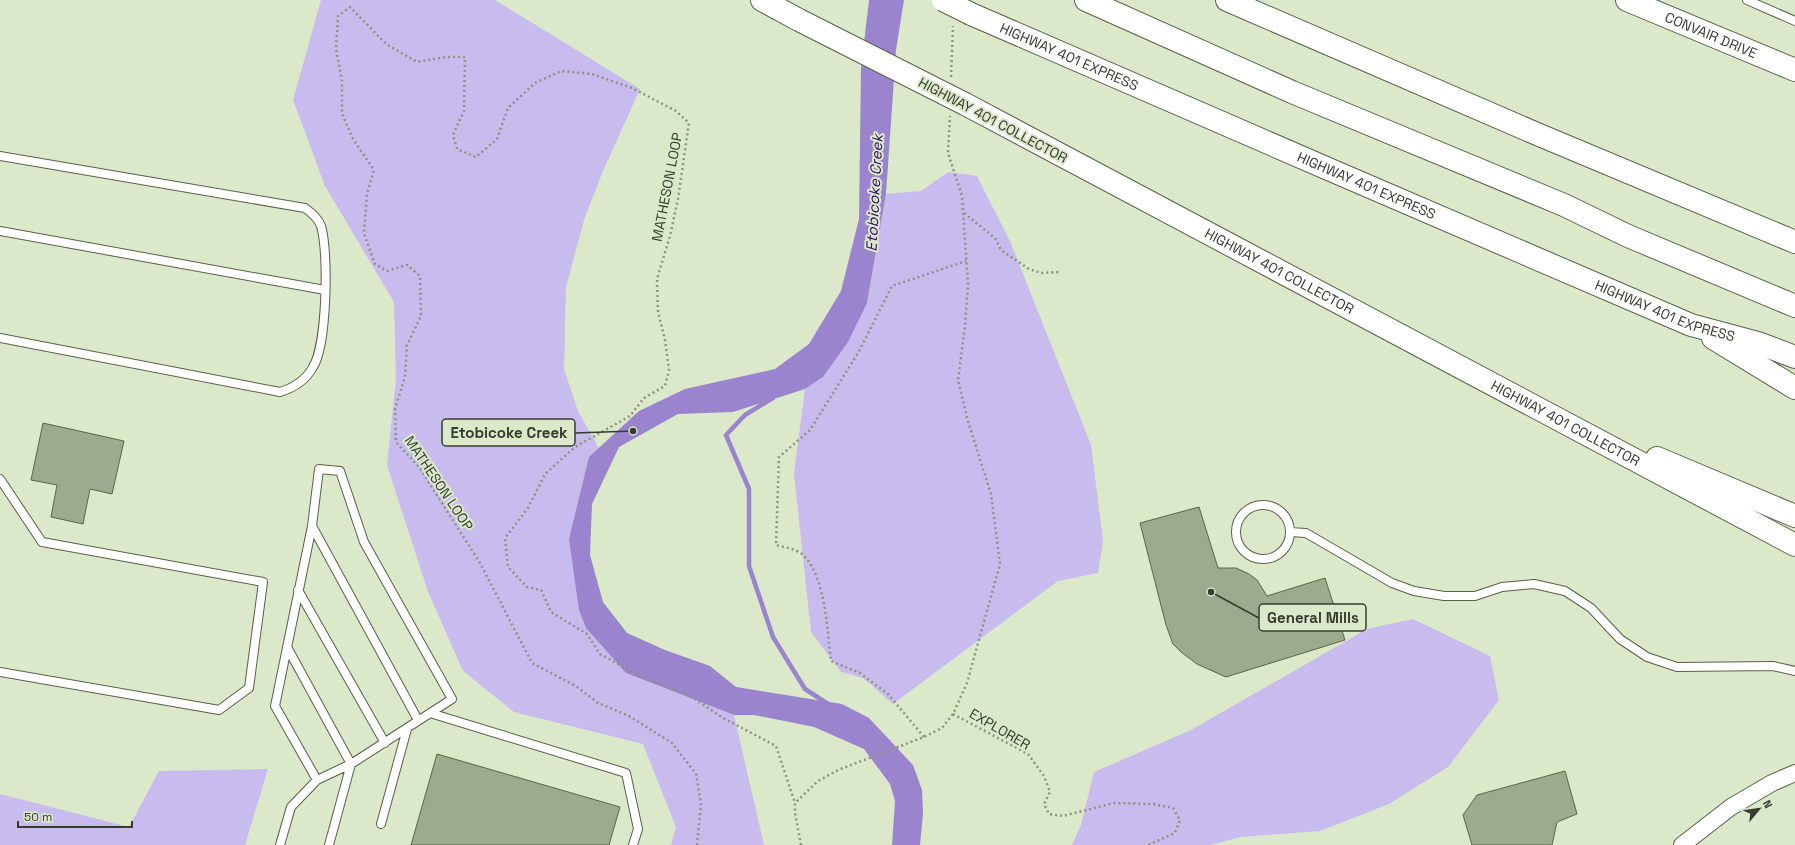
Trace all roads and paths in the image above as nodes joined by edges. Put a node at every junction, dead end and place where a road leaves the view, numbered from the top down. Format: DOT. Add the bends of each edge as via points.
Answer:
graph roads {
  1 [pos="762,0"];
  2 [pos="943,0"];
  3 [pos="1086,0"];
  4 [pos="1226,0"];
  5 [pos="1628,0"];
  6 [pos="1747,0"];
  7 [pos="1795,21"];
  8 [pos="1795,70"];
  9 [pos="948,153"];
  10 [pos="0,156"];
  11 [pos="963,213"];
  12 [pos="0,231"];
  13 [pos="1795,242"];
  14 [pos="966,261"];
  15 [pos="1060,272"];
  16 [pos="326,290"];
  17 [pos="1795,306"];
  18 [pos="1691,325"];
  19 [pos="0,338"];
  20 [pos="1795,357"];
  21 [pos="1795,388"];
  22 [pos="1543,410"];
  23 [pos="0,479"];
  24 [pos="1795,516"];
  25 [pos="312,526"];
  26 [pos="1290,532"];
  27 [pos="1795,545"];
  28 [pos="298,590"];
  29 [pos="287,647"];
  30 [pos="1795,671"];
  31 [pos="0,672"];
  32 [pos="430,713"];
  33 [pos="953,714"];
  34 [pos="418,720"];
  35 [pos="407,729"];
  36 [pos="924,737"];
  37 [pos="385,743"];
  38 [pos="351,764"];
  39 [pos="1795,773"];
  40 [pos="317,780"];
  41 [pos="795,803"];
  42 [pos="381,824"];
  43 [pos="280,845"];
  44 [pos="329,845"];
  45 [pos="634,845"];
  46 [pos="697,845"];
  47 [pos="801,845"];
  48 [pos="1148,845"];
  49 [pos="1682,845"];
  1 -- 22 [label="main road, HIGHWAY 401 COLLECTOR, bridge" via="965,104"];
  2 -- 18 [label="main road, HIGHWAY 401 EXPRESS, bridge" via="1333,172"];
  3 -- 17 [label="main road" via="1292,92 1564,205 1628,236"];
  4 -- 13 [label="main road"];
  5 -- 8 [label="main road, CONVAIR DRIVE"];
  6 -- 7 [label="lane"];
  9 -- 11 [label="path" via="962,196"];
  10 -- 16 [label="lane" via="305,208 314,215 320,225 325,247"];
  11 -- 14 [label="path"];
  11 -- 15 [label="path" via="995,238 1001,250 1029,269 1041,273"];
  12 -- 16 [label="lane"];
  14 -- 33 [label="path" via="968,284 958,380 991,494 1000,564 967,683"];
  14 -- 36 [label="path" via="892,286 858,353 810,430 779,457 776,545 801,553 814,570 824,605 831,662 860,673 888,694"];
  16 -- 19 [label="lane" via="319,352 314,366 296,385 280,392"];
  18 -- 20 [label="main road, HIGHWAY 401 EXPRESS" via="1758,343"];
  18 -- 21 [label="main road"];
  22 -- 24 [label="main road"];
  22 -- 27 [label="main road, HIGHWAY 401 COLLECTOR"];
  23 -- 31 [label="lane" via="42,542 263,582 249,688 219,710"];
  25 -- 28 [label="lane"];
  25 -- 32 [label="lane" via="319,470 340,471 364,542 452,699"];
  25 -- 34 [label="lane"];
  26 -- 26 [label="lane" via="1289,523 1278,509 1261,505 1245,512 1240,519 1237,536 1240,545 1249,554 1261,559 1270,558 1285,548"];
  26 -- 30 [label="lane" via="1306,533 1392,583 1414,591 1444,596 1475,596 1502,587 1534,584 1564,591 1591,608 1620,639 1647,657 1677,667 1773,666"];
  28 -- 29 [label="lane"];
  28 -- 37 [label="lane"];
  29 -- 38 [label="lane"];
  29 -- 40 [label="lane" via="275,706"];
  32 -- 34 [label="lane"];
  32 -- 45 [label="lane" via="626,773 638,829"];
  33 -- 36 [label="path" via="942,728"];
  33 -- 48 [label="path, EXPLORER" via="1028,754 1044,776 1050,792 1044,804 1049,814 1063,816 1114,803 1153,804 1173,808 1180,820 1174,832"];
  34 -- 35 [label="lane"];
  35 -- 37 [label="lane"];
  35 -- 42 [label="lane"];
  36 -- 41 [label="path" via="838,770 818,781"];
  37 -- 38 [label="lane"];
  38 -- 40 [label="lane"];
  38 -- 44 [label="lane"];
  39 -- 49 [label="street" via="1731,807"];
  40 -- 43 [label="lane" via="291,807"];
  41 -- 46 [label="path, MATHESON LOOP" via="776,746 723,718 689,695 640,676 600,654 587,634 551,612 541,590 527,586 508,567 505,538 528,508 545,474 575,447 630,416 644,398 666,386 669,370 658,312 657,279 678,199 689,123 676,110 632,88 592,74 561,71 535,83 508,108 497,139 476,157 457,149 453,135 464,112 465,57 417,62 386,44 350,7 338,16 336,49 342,81 342,114 353,138 374,170 368,194 364,234 375,264 387,271 406,265 420,276 422,316 408,345 405,376 395,409 396,442 418,467 480,563 532,663 672,743 696,774 701,804"];
  41 -- 47 [label="path"];
}
